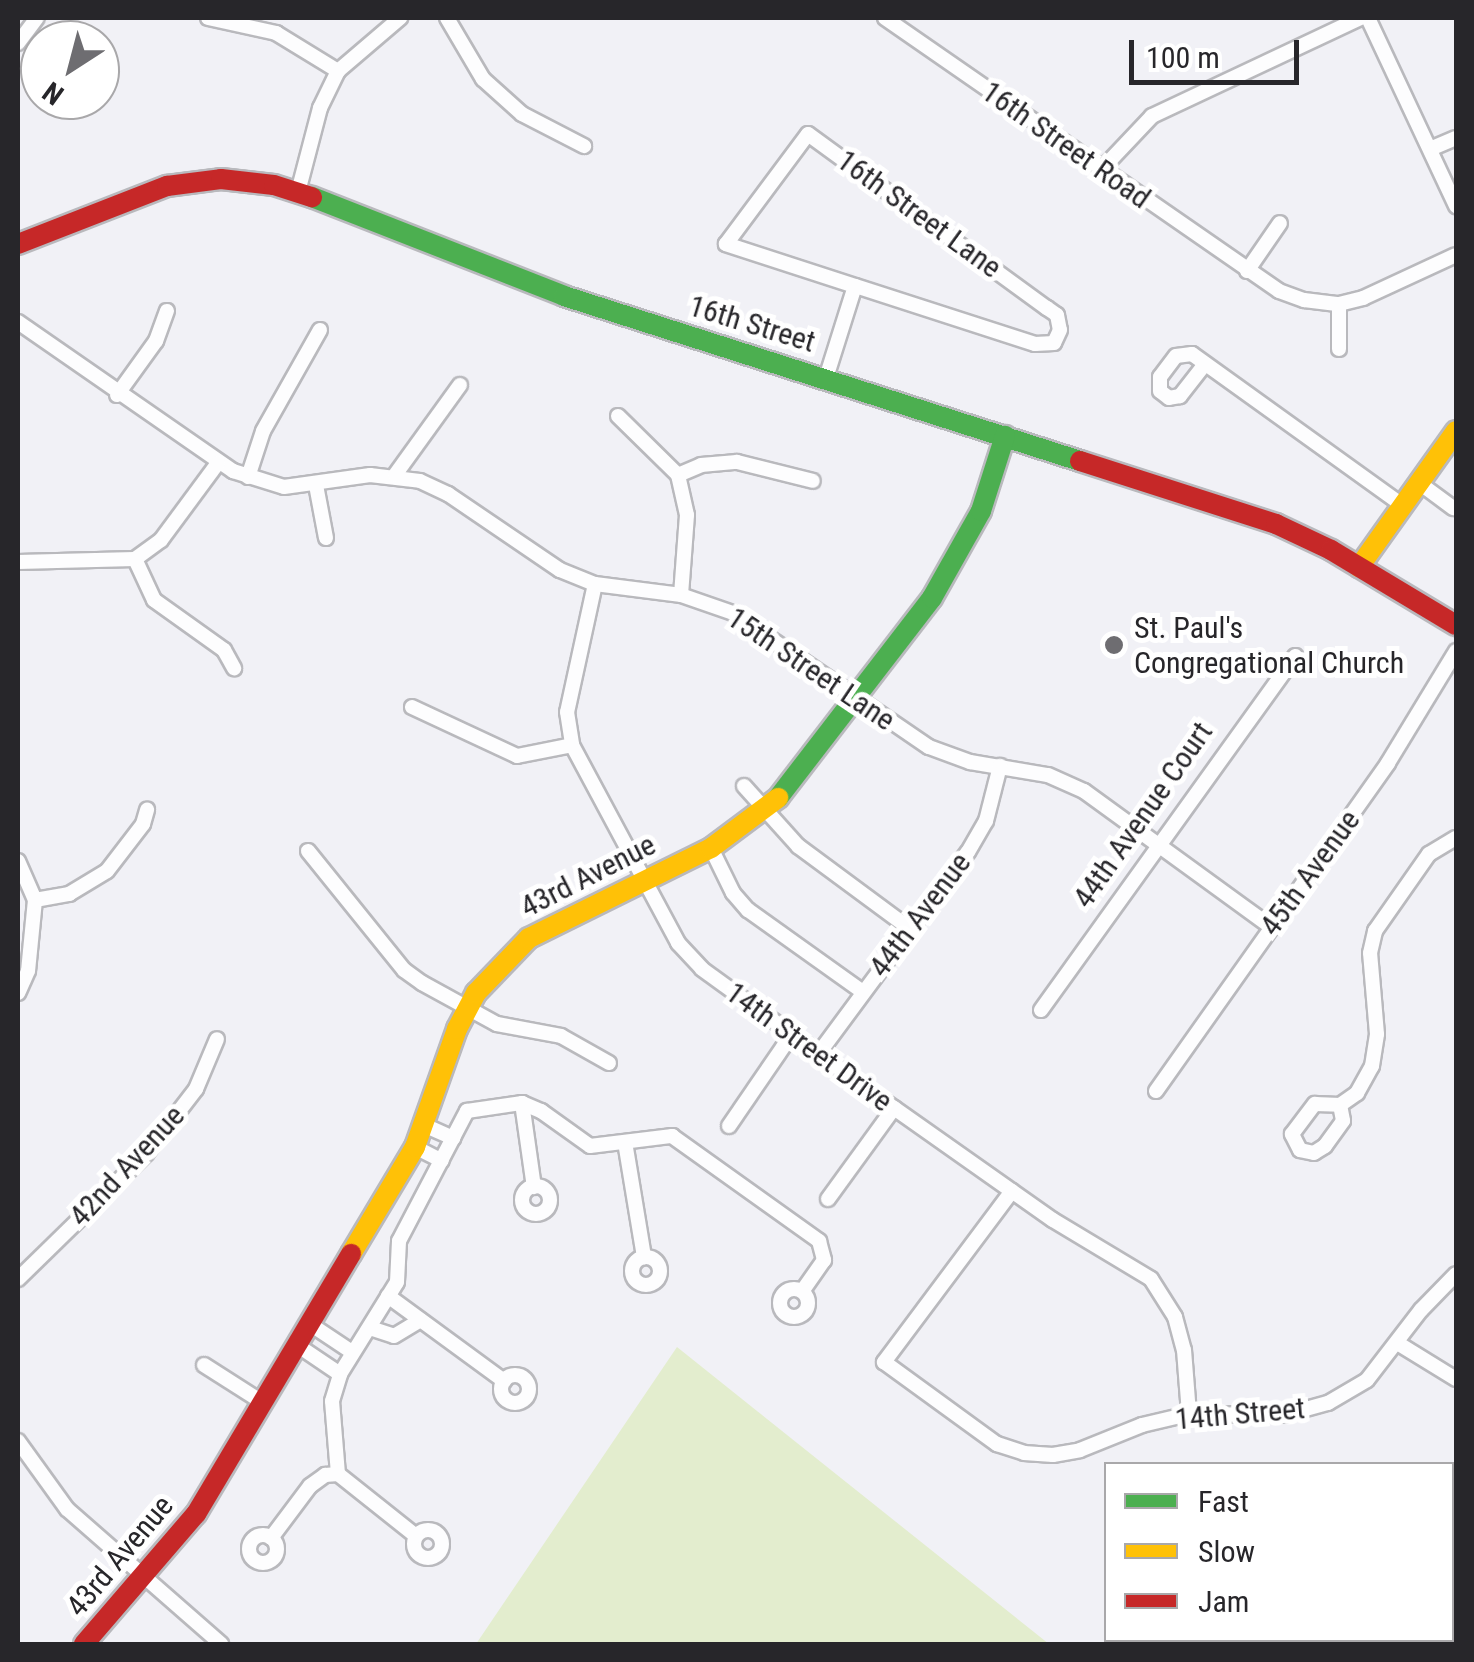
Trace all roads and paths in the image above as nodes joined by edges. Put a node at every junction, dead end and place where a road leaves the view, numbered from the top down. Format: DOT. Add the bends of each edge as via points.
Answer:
graph roads {
  1 [pos="37,18"];
  2 [pos="208,18"];
  3 [pos="400,18"];
  4 [pos="447,18"];
  5 [pos="885,18"];
  6 [pos="1360,18"];
  7 [pos="1368,18"];
  8 [pos="901,22"];
  9 [pos="18,43"];
  10 [pos="338,71"];
  11 [pos="1456,138"];
  12 [pos="584,146"];
  13 [pos="1430,150"];
  14 [pos="1102,170"];
  15 [pos="298,192"];
  16 [pos="1456,206"];
  17 [pos="1280,223"];
  18 [pos="18,244"];
  19 [pos="1456,255"];
  20 [pos="1248,271"];
  21 [pos="855,286"];
  22 [pos="1339,304"];
  23 [pos="166,310"];
  24 [pos="18,322"];
  25 [pos="320,330"];
  26 [pos="1339,349"];
  27 [pos="1205,364"];
  28 [pos="1168,366"];
  29 [pos="826,378"];
  30 [pos="1191,383"];
  31 [pos="460,385"];
  32 [pos="118,394"];
  33 [pos="618,416"];
  34 [pos="1456,432"];
  35 [pos="1005,436"];
  36 [pos="218,463"];
  37 [pos="395,475"];
  38 [pos="678,475"];
  39 [pos="248,477"];
  40 [pos="813,481"];
  41 [pos="1418,482"];
  42 [pos="316,485"];
  43 [pos="1402,505"];
  44 [pos="1453,508"];
  45 [pos="326,538"];
  46 [pos="135,559"];
  47 [pos="18,562"];
  48 [pos="1359,566"];
  49 [pos="595,584"];
  50 [pos="681,595"];
  51 [pos="1456,625"];
  52 [pos="1456,651"];
  53 [pos="1295,656"];
  54 [pos="234,668"];
  55 [pos="858,699"];
  56 [pos="412,707"];
  57 [pos="572,745"];
  58 [pos="1000,766"];
  59 [pos="744,786"];
  60 [pos="147,810"];
  61 [pos="766,810"];
  62 [pos="1456,838"];
  63 [pos="1160,847"];
  64 [pos="710,848"];
  65 [pos="308,851"];
  66 [pos="18,861"];
  67 [pos="642,880"];
  68 [pos="36,900"];
  69 [pos="1271,927"];
  70 [pos="910,929"];
  71 [pos="862,992"];
  72 [pos="18,993"];
  73 [pos="466,1010"];
  74 [pos="1041,1010"];
  75 [pos="792,1034"];
  76 [pos="217,1039"];
  77 [pos="819,1053"];
  78 [pos="609,1063"];
  79 [pos="1156,1090"];
  80 [pos="522,1104"];
  81 [pos="1340,1105"];
  82 [pos="894,1108"];
  83 [pos="426,1126"];
  84 [pos="729,1126"];
  85 [pos="453,1138"];
  86 [pos="625,1142"];
  87 [pos="415,1147"];
  88 [pos="442,1161"];
  89 [pos="534,1186"];
  90 [pos="1012,1191"];
  91 [pos="828,1200"];
  92 [pos="644,1258"];
  93 [pos="1456,1274"];
  94 [pos="18,1279"];
  95 [pos="802,1291"];
  96 [pos="388,1296"];
  97 [pos="421,1320"];
  98 [pos="310,1324"];
  99 [pos="370,1328"];
  100 [pos="1399,1344"];
  101 [pos="297,1345"];
  102 [pos="352,1352"];
  103 [pos="204,1366"];
  104 [pos="340,1374"];
  105 [pos="1456,1378"];
  106 [pos="504,1380"];
  107 [pos="262,1402"];
  108 [pos="1189,1414"];
  109 [pos="18,1441"];
  110 [pos="338,1474"];
  111 [pos="416,1536"];
  112 [pos="271,1538"];
  113 [pos="143,1576"];
  114 [pos="84,1644"];
  115 [pos="221,1644"];
  1 -- 9 [label="street"];
  2 -- 10 [label="street" via="276,33"];
  3 -- 10 [label="street"];
  4 -- 12 [label="street" via="483,79 522,114"];
  5 -- 8 [label="street, 16th Street Road"];
  6 -- 14 [label="street" via="1152,116"];
  7 -- 13 [label="street"];
  8 -- 14 [label="street, 16th Street Road"];
  10 -- 15 [label="street" via="320,108"];
  11 -- 13 [label="street"];
  13 -- 16 [label="street"];
  14 -- 20 [label="street, 16th Street Road"];
  15 -- 18 [label="street, 16th Street" via="234,180 167,186"];
  15 -- 29 [label="street, 16th Street" via="564,296"];
  17 -- 20 [label="street"];
  19 -- 22 [label="street"];
  20 -- 22 [label="street, 16th Street Road" via="1304,300"];
  21 -- 21 [label="street, 16th Street Lane" via="726,244 808,134 1057,315 1060,330 1054,342 1035,344"];
  21 -- 29 [label="street"];
  22 -- 26 [label="street"];
  23 -- 32 [label="street" via="156,341"];
  24 -- 32 [label="street, 15th Street Lane"];
  25 -- 39 [label="street" via="264,431"];
  27 -- 28 [label="street" via="1186,352"];
  27 -- 30 [label="street"];
  27 -- 43 [label="street"];
  28 -- 30 [label="street"];
  28 -- 30 [label="street" via="1158,381 1164,395 1180,396"];
  29 -- 35 [label="street, 16th Street"];
  31 -- 37 [label="street"];
  32 -- 36 [label="street, 15th Street Lane"];
  33 -- 38 [label="street"];
  34 -- 41 [label="street"];
  35 -- 48 [label="street, 16th Street" via="1276,524"];
  35 -- 55 [label="street, 43rd Avenue" via="981,511 945,556"];
  36 -- 39 [label="street, 15th Street Lane"];
  36 -- 46 [label="street" via="161,540"];
  37 -- 42 [label="street, 15th Street Lane"];
  37 -- 49 [label="street, 15th Street Lane" via="448,494 560,570"];
  38 -- 40 [label="street" via="737,462"];
  38 -- 50 [label="street" via="687,515"];
  39 -- 42 [label="street, 15th Street Lane" via="284,487"];
  41 -- 43 [label="street"];
  41 -- 44 [label="street"];
  42 -- 45 [label="street"];
  43 -- 48 [label="street"];
  46 -- 47 [label="street"];
  46 -- 54 [label="street" via="154,600 224,650"];
  48 -- 51 [label="street, 16th Street"];
  49 -- 50 [label="street, 15th Street Lane"];
  49 -- 57 [label="street, 14th Street Drive" via="569,701"];
  50 -- 55 [label="street, 15th Street Lane" via="733,613"];
  52 -- 69 [label="street, 45th Avenue" via="1388,763"];
  53 -- 63 [label="street, 44th Avenue Court"];
  55 -- 58 [label="street, 15th Street Lane" via="928,748"];
  55 -- 61 [label="street, 43rd Avenue"];
  56 -- 57 [label="street" via="517,756"];
  57 -- 67 [label="street, 14th Street Drive"];
  58 -- 63 [label="street, 15th Street Lane" via="1062,779"];
  58 -- 70 [label="street, 44th Avenue" via="986,821"];
  59 -- 61 [label="street"];
  60 -- 68 [label="street" via="106,872 69,894"];
  61 -- 64 [label="street, 43rd Avenue"];
  61 -- 70 [label="street" via="798,846"];
  62 -- 81 [label="street" via="1429,854 1375,930 1375,1051 1366,1080"];
  63 -- 69 [label="street, 15th Street Lane"];
  63 -- 74 [label="street, 44th Avenue Court"];
  64 -- 67 [label="street, 43rd Avenue"];
  64 -- 71 [label="street" via="748,910"];
  65 -- 73 [label="street" via="404,970"];
  66 -- 68 [label="street"];
  67 -- 73 [label="street, 43rd Avenue" via="528,938"];
  67 -- 75 [label="street, 14th Street Drive" via="678,943 702,969"];
  68 -- 72 [label="street" via="28,972"];
  69 -- 79 [label="street, 45th Avenue"];
  70 -- 71 [label="street, 44th Avenue"];
  71 -- 77 [label="street, 44th Avenue"];
  73 -- 78 [label="street" via="496,1024 577,1042"];
  73 -- 83 [label="street, 43rd Avenue"];
  75 -- 77 [label="street, 14th Street Drive"];
  75 -- 84 [label="street"];
  76 -- 94 [label="street, 42nd Avenue" via="202,1080 146,1154"];
  77 -- 82 [label="street, 14th Street Drive"];
  80 -- 85 [label="street" via="467,1111"];
  80 -- 86 [label="street" via="590,1146"];
  80 -- 89 [label="street"];
  82 -- 90 [label="street, 14th Street Drive"];
  82 -- 91 [label="street"];
  83 -- 85 [label="street"];
  83 -- 87 [label="street, 43rd Avenue"];
  85 -- 88 [label="street"];
  86 -- 92 [label="street"];
  86 -- 95 [label="street" via="672,1136 818,1241 824,1260"];
  87 -- 88 [label="street"];
  87 -- 98 [label="street, 43rd Avenue"];
  88 -- 96 [label="street" via="399,1241 397,1282"];
  90 -- 108 [label="street, 14th Street Drive" via="1150,1279 1175,1317"];
  90 -- 108 [label="street, 14th Street" via="884,1362 998,1444 1024,1452 1080,1450"];
  93 -- 100 [label="street, 14th Street"];
  96 -- 97 [label="street"];
  96 -- 99 [label="street"];
  97 -- 99 [label="street" via="394,1336"];
  97 -- 106 [label="street"];
  98 -- 101 [label="street, 43rd Avenue"];
  98 -- 102 [label="street"];
  99 -- 102 [label="street"];
  100 -- 105 [label="street"];
  100 -- 108 [label="street, 14th Street" via="1368,1380 1304,1412"];
  101 -- 104 [label="street"];
  101 -- 107 [label="street, 43rd Avenue"];
  102 -- 104 [label="street"];
  103 -- 107 [label="street"];
  104 -- 110 [label="street" via="332,1414"];
  107 -- 113 [label="street, 43rd Avenue" via="196,1514"];
  109 -- 113 [label="street" via="67,1510"];
  110 -- 111 [label="street"];
  110 -- 112 [label="street" via="310,1486"];
  113 -- 114 [label="street, 43rd Avenue"];
  113 -- 115 [label="street"];
}
